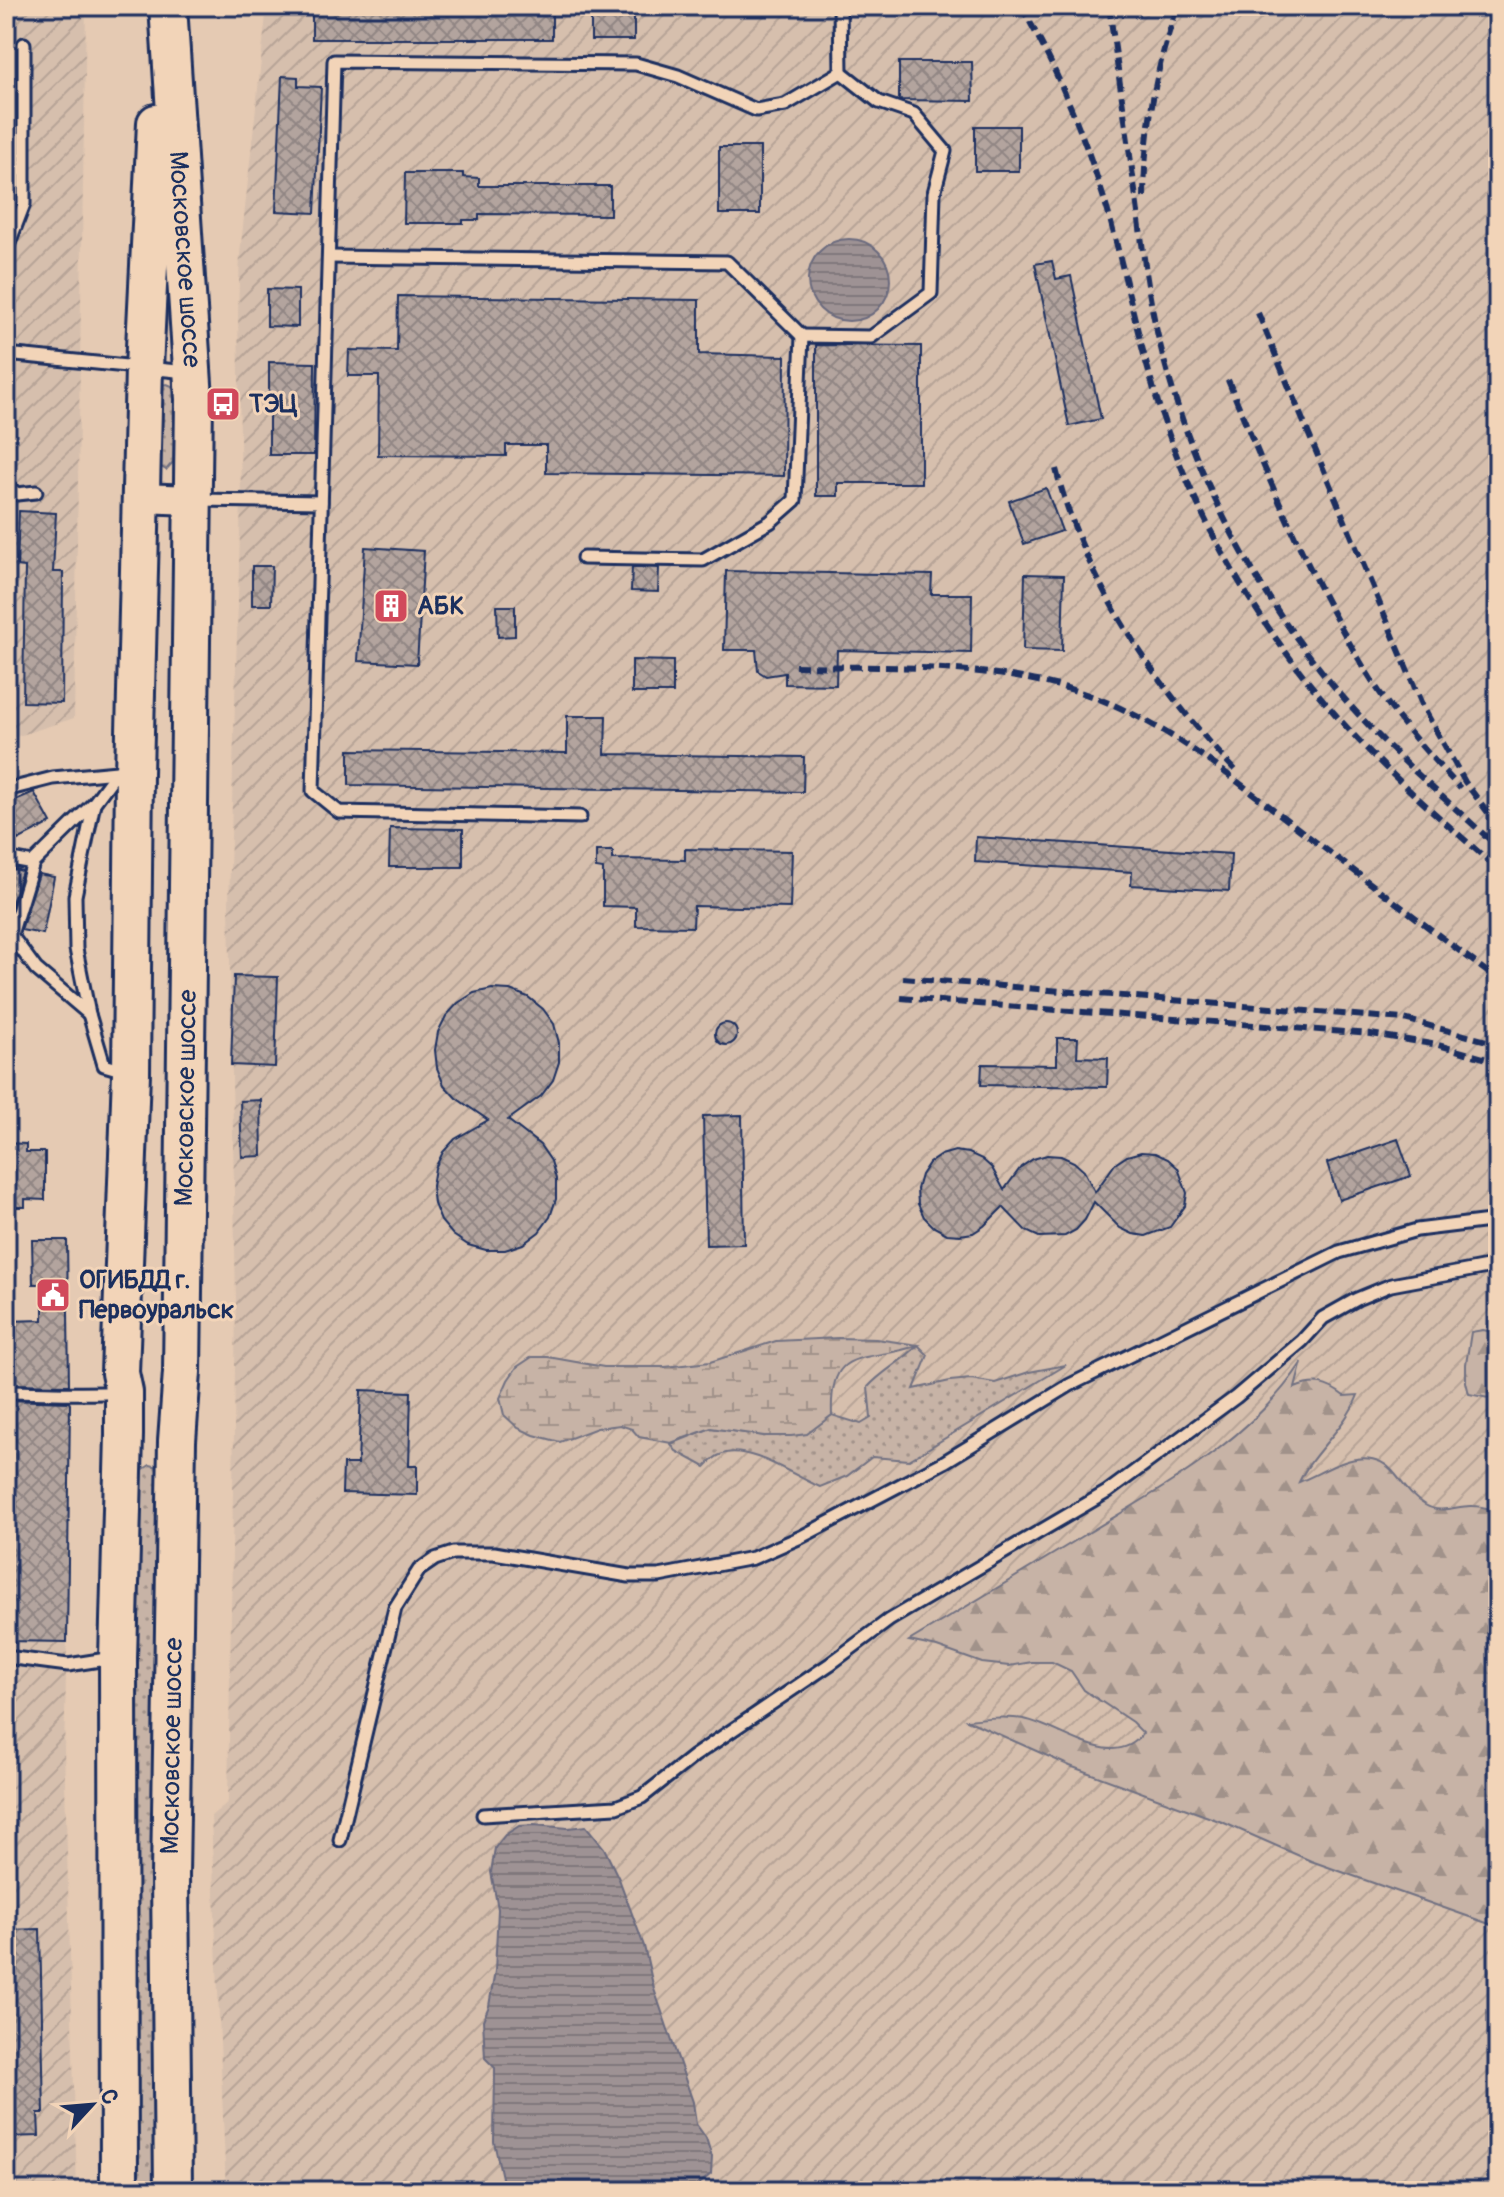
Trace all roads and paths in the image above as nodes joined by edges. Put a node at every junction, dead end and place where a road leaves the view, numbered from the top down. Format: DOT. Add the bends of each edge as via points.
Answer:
graph roads {
  1 [pos="161,6"];
  2 [pos="168,6"];
  3 [pos="840,6"];
  4 [pos="24,44"];
  5 [pos="841,72"];
  6 [pos="6,251"];
  7 [pos="329,257"];
  8 [pos="802,336"];
  9 [pos="6,354"];
  10 [pos="144,368"];
  11 [pos="192,372"];
  12 [pos="6,485"];
  13 [pos="36,492"];
  14 [pos="141,498"];
  15 [pos="192,500"];
  16 [pos="321,502"];
  17 [pos="583,558"];
  18 [pos="126,773"];
  19 [pos="6,790"];
  20 [pos="94,803"];
  21 [pos="580,817"];
  22 [pos="6,858"];
  23 [pos="33,863"];
  24 [pos="89,1014"];
  25 [pos="131,1073"];
  26 [pos="1498,1220"];
  27 [pos="1498,1265"];
  28 [pos="181,1390"];
  29 [pos="6,1392"];
  30 [pos="124,1392"];
  31 [pos="124,1435"];
  32 [pos="177,1441"];
  33 [pos="6,1657"];
  34 [pos="118,1658"];
  35 [pos="483,1815"];
  36 [pos="340,1840"];
  37 [pos="119,2191"];
  38 [pos="173,2191"];
  1 -- 10 [label="main road, Московское шоссе"];
  2 -- 11 [label="main road, Московское шоссе"];
  3 -- 5 [label="lane"];
  4 -- 6 [label="lane" via="24,204"];
  5 -- 7 [label="lane" via="785,105 756,110 636,64 334,61"];
  5 -- 8 [label="lane" via="879,102 914,114 945,151 934,193 931,293 871,337"];
  7 -- 8 [label="lane" via="727,262"];
  7 -- 16 [label="lane"];
  8 -- 17 [label="lane" via="795,500 770,522 703,560"];
  9 -- 10 [label="lane"];
  10 -- 11 [label="lane"];
  10 -- 14 [label="main road, Московское шоссе"];
  11 -- 15 [label="main road, Московское шоссе"];
  12 -- 13 [label="lane" via="17,494"];
  14 -- 15 [label="street"];
  14 -- 18 [label="main road, Московское шоссе"];
  15 -- 16 [label="lane"];
  15 -- 28 [label="main road, Московское шоссе"];
  16 -- 21 [label="lane" via="313,791 339,812"];
  18 -- 19 [label="lane" via="53,778"];
  18 -- 20 [label="lane"];
  18 -- 25 [label="main road, Московское шоссе"];
  20 -- 23 [label="lane"];
  20 -- 24 [label="lane" via="75,896 76,949"];
  22 -- 23 [label="lane"];
  23 -- 24 [label="lane" via="11,935 36,969"];
  24 -- 25 [label="lane" via="104,1065"];
  25 -- 30 [label="main road, Московское шоссе" via="120,1373"];
  26 -- 36 [label="lane" via="1388,1236 1339,1252 1070,1385 944,1462 753,1558 659,1576 629,1576 494,1553 453,1553 435,1559 419,1570 395,1608"];
  27 -- 35 [label="lane" via="1391,1285 1323,1318 1236,1397 1107,1492 889,1620 642,1797 616,1807"];
  28 -- 30 [label="main road"];
  28 -- 32 [label="main road, Московское шоссе"];
  29 -- 30 [label="lane"];
  30 -- 31 [label="main road, Московское шоссе"];
  31 -- 32 [label="main road"];
  31 -- 34 [label="main road, Московское шоссе"];
  32 -- 38 [label="main road, Московское шоссе" via="170,1875"];
  33 -- 34 [label="lane" via="68,1665"];
  34 -- 37 [label="main road, Московское шоссе"];
}
